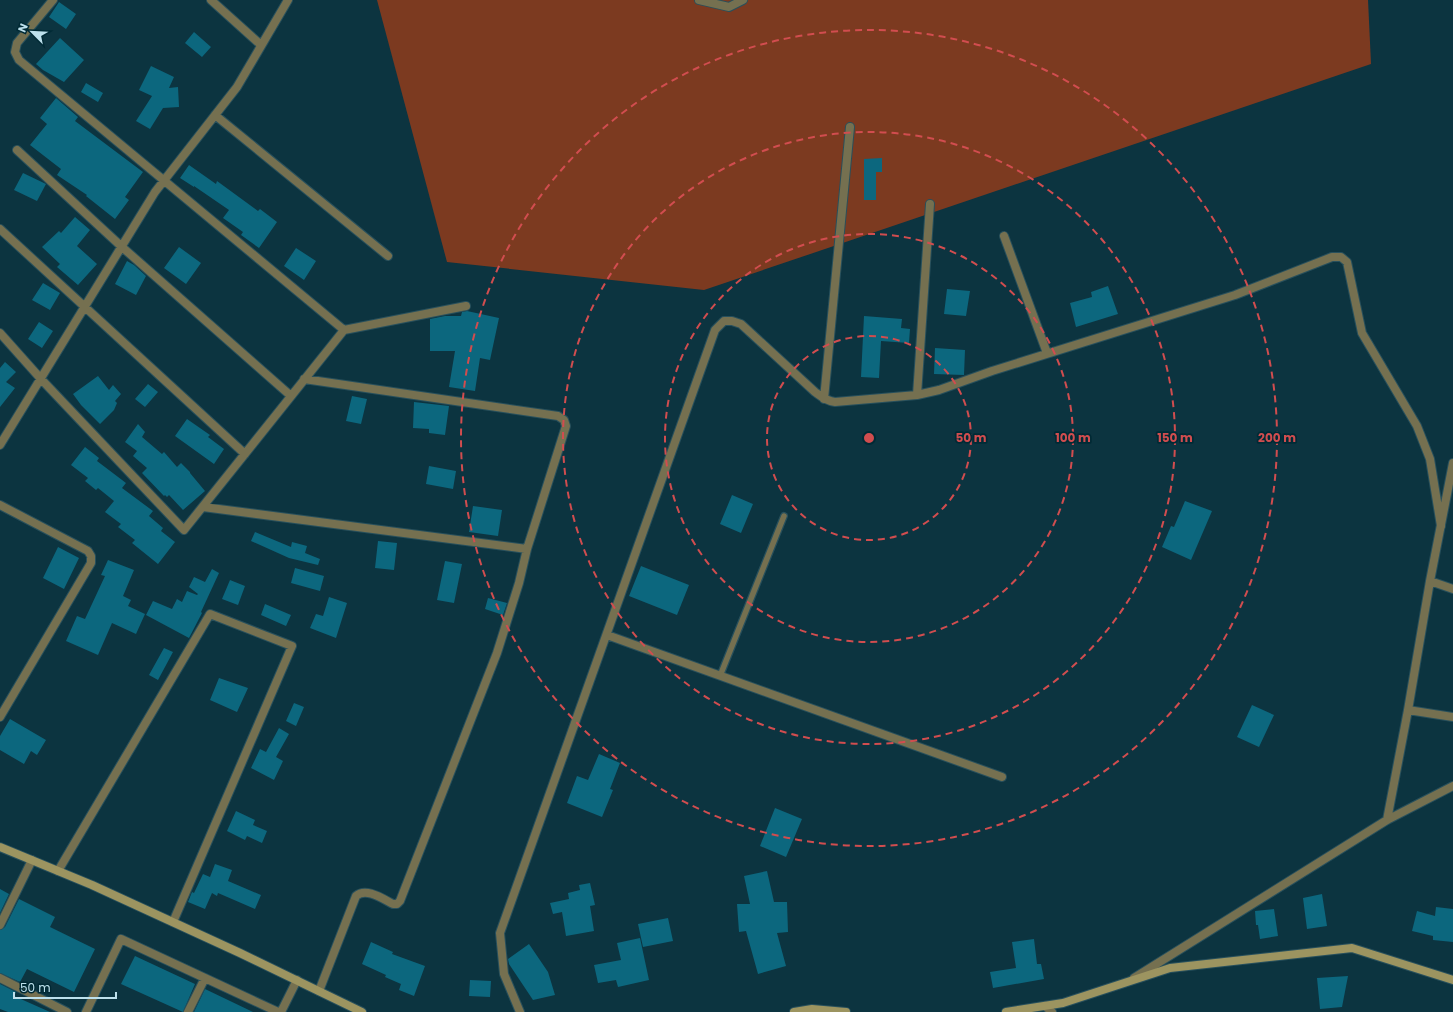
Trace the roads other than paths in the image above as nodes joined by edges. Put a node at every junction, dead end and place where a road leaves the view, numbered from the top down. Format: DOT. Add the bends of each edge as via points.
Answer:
graph roads {
  1 [pos="53,0"];
  2 [pos="211,0"];
  3 [pos="288,0"];
  4 [pos="699,0"];
  5 [pos="743,0"];
  6 [pos="261,45"];
  7 [pos="215,115"];
  8 [pos="850,127"];
  9 [pos="17,150"];
  10 [pos="163,181"];
  11 [pos="930,204"];
  12 [pos="0,229"];
  13 [pos="1004,236"];
  14 [pos="122,247"];
  15 [pos="388,256"];
  16 [pos="466,306"];
  17 [pos="85,308"];
  18 [pos="344,330"];
  19 [pos="0,333"];
  20 [pos="1047,353"];
  21 [pos="41,379"];
  22 [pos="304,379"];
  23 [pos="917,395"];
  24 [pos="291,396"];
  25 [pos="824,399"];
  26 [pos="0,444"];
  27 [pos="245,454"];
  28 [pos="1453,463"];
  29 [pos="0,505"];
  30 [pos="203,507"];
  31 [pos="784,516"];
  32 [pos="1441,526"];
  33 [pos="527,549"];
  34 [pos="1430,581"];
  35 [pos="1453,589"];
  36 [pos="607,635"];
  37 [pos="720,676"];
  38 [pos="1408,710"];
  39 [pos="0,717"];
  40 [pos="1453,717"];
  41 [pos="1002,777"];
  42 [pos="1453,786"];
  43 [pos="1387,820"];
  44 [pos="0,847"];
  45 [pos="32,860"];
  46 [pos="58,871"];
  47 [pos="173,922"];
  48 [pos="0,926"];
  49 [pos="0,978"];
  50 [pos="205,978"];
  51 [pos="297,980"];
  52 [pos="1453,980"];
  53 [pos="1129,982"];
  54 [pos="319,991"];
  55 [pos="1045,1006"];
  56 [pos="67,1012"];
  57 [pos="86,1012"];
  58 [pos="188,1012"];
  59 [pos="278,1012"];
  60 [pos="281,1012"];
  61 [pos="362,1012"];
  62 [pos="520,1012"];
  63 [pos="794,1012"];
  64 [pos="846,1012"];
  65 [pos="1006,1012"];
  66 [pos="1052,1012"];
  1 -- 10 [label="street" via="17,43 15,52 19,60"];
  2 -- 6 [label="street"];
  3 -- 6 [label="street"];
  4 -- 5 [label="street" via="729,7"];
  6 -- 7 [label="street" via="237,87"];
  7 -- 10 [label="street"];
  7 -- 15 [label="street"];
  8 -- 25 [label="street"];
  9 -- 14 [label="street"];
  10 -- 14 [label="street"];
  10 -- 18 [label="street"];
  11 -- 23 [label="street"];
  12 -- 17 [label="street"];
  13 -- 20 [label="street"];
  14 -- 17 [label="street"];
  14 -- 24 [label="street"];
  16 -- 18 [label="street"];
  17 -- 21 [label="street"];
  17 -- 27 [label="street"];
  18 -- 22 [label="street"];
  19 -- 21 [label="street"];
  20 -- 23 [label="street"];
  20 -- 32 [label="street" via="1235,295 1332,257 1341,257 1347,262 1362,333 1417,426 1430,460"];
  21 -- 26 [label="street"];
  21 -- 30 [label="street" via="184,530"];
  22 -- 24 [label="street"];
  22 -- 33 [label="street" via="558,416 564,420 566,426"];
  23 -- 25 [label="street" via="836,402"];
  24 -- 27 [label="street"];
  25 -- 36 [label="street" via="741,324 724,321 719,326"];
  27 -- 30 [label="street"];
  28 -- 32 [label="street"];
  29 -- 39 [label="street" via="88,551 92,556 91,563"];
  30 -- 33 [label="street"];
  31 -- 37 [label="lane"];
  32 -- 34 [label="street"];
  33 -- 54 [label="street" via="497,653 400,901 393,904 366,892 360,892 356,896"];
  34 -- 35 [label="street"];
  34 -- 38 [label="street"];
  36 -- 37 [label="street"];
  36 -- 62 [label="street" via="500,933 504,974"];
  37 -- 41 [label="street"];
  38 -- 40 [label="street"];
  38 -- 43 [label="street"];
  42 -- 43 [label="street"];
  43 -- 53 [label="street"];
  44 -- 45 [label="main road"];
  45 -- 46 [label="main road"];
  45 -- 48 [label="street"];
  46 -- 47 [label="main road"];
  46 -- 47 [label="street" via="210,614 292,646"];
  47 -- 51 [label="main road"];
  49 -- 56 [label="street"];
  50 -- 57 [label="street" via="121,939"];
  50 -- 58 [label="street"];
  50 -- 59 [label="street"];
  51 -- 54 [label="main road"];
  51 -- 60 [label="street"];
  52 -- 53 [label="main road" via="1352,948 1170,968"];
  53 -- 55 [label="main road"];
  54 -- 61 [label="main road"];
  55 -- 65 [label="main road"];
  55 -- 66 [label="street"];
  63 -- 64 [label="main road" via="812,1009"];
}
